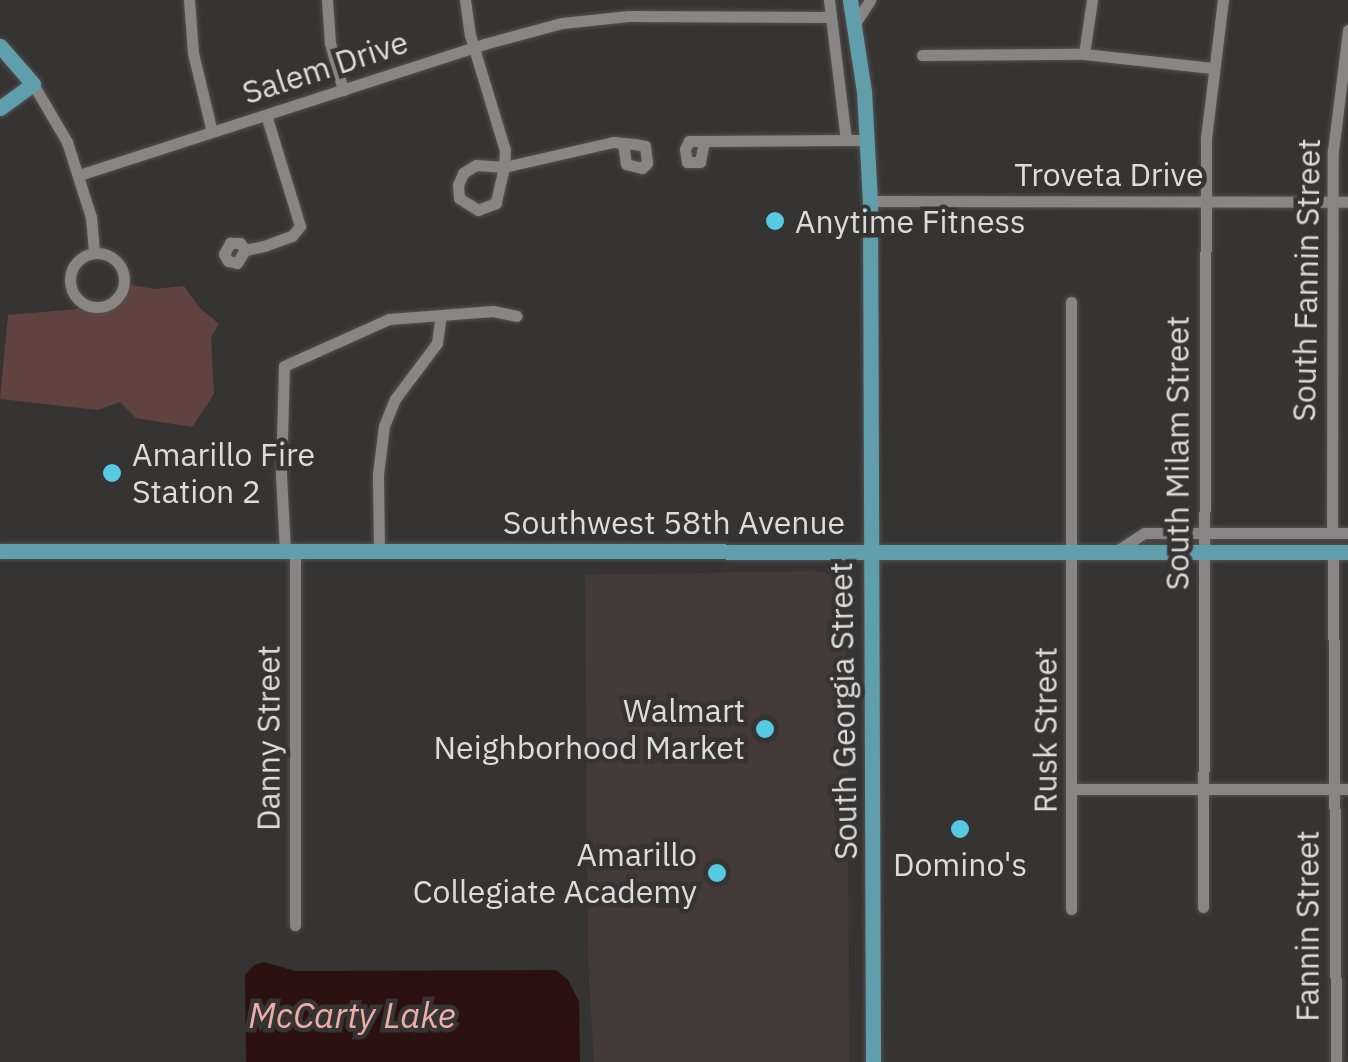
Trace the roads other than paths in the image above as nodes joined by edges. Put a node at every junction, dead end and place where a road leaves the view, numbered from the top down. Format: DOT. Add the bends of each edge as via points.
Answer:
graph roads {
  1 [pos="189,0"];
  2 [pos="327,0"];
  3 [pos="465,0"];
  4 [pos="829,0"];
  5 [pos="850,0"];
  6 [pos="870,0"];
  7 [pos="1092,0"];
  8 [pos="1222,0"];
  9 [pos="831,16"];
  10 [pos="854,25"];
  11 [pos="1348,30"];
  12 [pos="0,46"];
  13 [pos="474,47"];
  14 [pos="1084,54"];
  15 [pos="922,55"];
  16 [pos="1212,68"];
  17 [pos="33,84"];
  18 [pos="343,90"];
  19 [pos="0,108"];
  20 [pos="266,115"];
  21 [pos="212,132"];
  22 [pos="846,140"];
  23 [pos="868,140"];
  24 [pos="704,141"];
  25 [pos="623,143"];
  26 [pos="504,167"];
  27 [pos="79,175"];
  28 [pos="870,201"];
  29 [pos="1206,202"];
  30 [pos="1332,202"];
  31 [pos="1348,202"];
  32 [pos="245,250"];
  33 [pos="94,253"];
  34 [pos="1072,302"];
  35 [pos="441,315"];
  36 [pos="516,316"];
  37 [pos="1332,532"];
  38 [pos="1348,532"];
  39 [pos="1204,533"];
  40 [pos="869,549"];
  41 [pos="290,550"];
  42 [pos="379,550"];
  43 [pos="0,551"];
  44 [pos="1072,552"];
  45 [pos="1115,552"];
  46 [pos="1204,552"];
  47 [pos="1341,552"];
  48 [pos="1073,789"];
  49 [pos="1203,789"];
  50 [pos="1334,789"];
  51 [pos="1348,789"];
  52 [pos="1203,907"];
  53 [pos="1071,909"];
  54 [pos="295,925"];
  55 [pos="1342,1046"];
  56 [pos="873,1062"];
  57 [pos="1336,1062"];
  1 -- 21 [label="street" via="193,53"];
  2 -- 18 [label="street"];
  3 -- 13 [label="street"];
  4 -- 9 [label="street"];
  5 -- 10 [label="main road, South Georgia Street"];
  6 -- 10 [label="street"];
  7 -- 14 [label="street"];
  8 -- 16 [label="street, South Milam Street"];
  9 -- 13 [label="street, Salem Drive" via="594,19"];
  9 -- 22 [label="street"];
  10 -- 23 [label="main road, South Georgia Street"];
  11 -- 30 [label="street, South Fannin Street"];
  12 -- 17 [label="main road"];
  13 -- 18 [label="street, Salem Drive"];
  13 -- 26 [label="street" via="505,150"];
  14 -- 15 [label="street"];
  14 -- 16 [label="street"];
  16 -- 29 [label="street, South Milam Street"];
  17 -- 19 [label="main road"];
  17 -- 27 [label="street" via="68,142"];
  18 -- 20 [label="street, Salem Drive"];
  20 -- 21 [label="street, Salem Drive"];
  20 -- 32 [label="street" via="300,226 292,236"];
  21 -- 27 [label="street, Salem Drive"];
  22 -- 23 [label="street"];
  22 -- 24 [label="street"];
  23 -- 28 [label="main road, South Georgia Street"];
  25 -- 26 [label="street"];
  26 -- 26 [label="street" via="476,165 463,172 459,198 478,210 489,208 504,184"];
  27 -- 33 [label="street"];
  28 -- 29 [label="street, Troveta Drive"];
  28 -- 40 [label="main road, South Georgia Street"];
  29 -- 30 [label="street, Troveta Drive"];
  29 -- 39 [label="street, South Milam Street"];
  30 -- 31 [label="street, Troveta Drive"];
  30 -- 37 [label="street, South Fannin Street"];
  33 -- 33 [label="street" via="106,254 122,270 114,302 104,307 81,303 73,294 70,272"];
  34 -- 44 [label="street, Rusk Street"];
  35 -- 36 [label="street"];
  35 -- 41 [label="street, Danny Street" via="389,318 284,366 281,474"];
  35 -- 42 [label="street" via="438,344 395,399 384,426"];
  37 -- 38 [label="street"];
  37 -- 39 [label="street"];
  39 -- 45 [label="street" via="1144,533"];
  39 -- 46 [label="street, South Milam Street"];
  40 -- 42 [label="main road, Southwest 58th Avenue"];
  40 -- 44 [label="main road, Southwest 58th Avenue"];
  40 -- 56 [label="main road, South Georgia Street"];
  41 -- 42 [label="main road, Southwest 58th Avenue"];
  41 -- 43 [label="main road, Southwest 58th Avenue"];
  41 -- 54 [label="street, Danny Street"];
  44 -- 45 [label="main road, Southwest 58th Avenue"];
  44 -- 48 [label="street, Rusk Street"];
  45 -- 46 [label="main road, Southwest 58th Avenue"];
  46 -- 47 [label="main road, Southwest 58th Avenue"];
  46 -- 49 [label="street, South Milam Street"];
  47 -- 50 [label="street"];
  48 -- 49 [label="street"];
  48 -- 53 [label="street, Rusk Street"];
  49 -- 50 [label="street"];
  49 -- 52 [label="street, South Milam Street"];
  50 -- 51 [label="street"];
  50 -- 55 [label="street, Fannin Street"];
  55 -- 57 [label="street, Fannin Street"];
}
